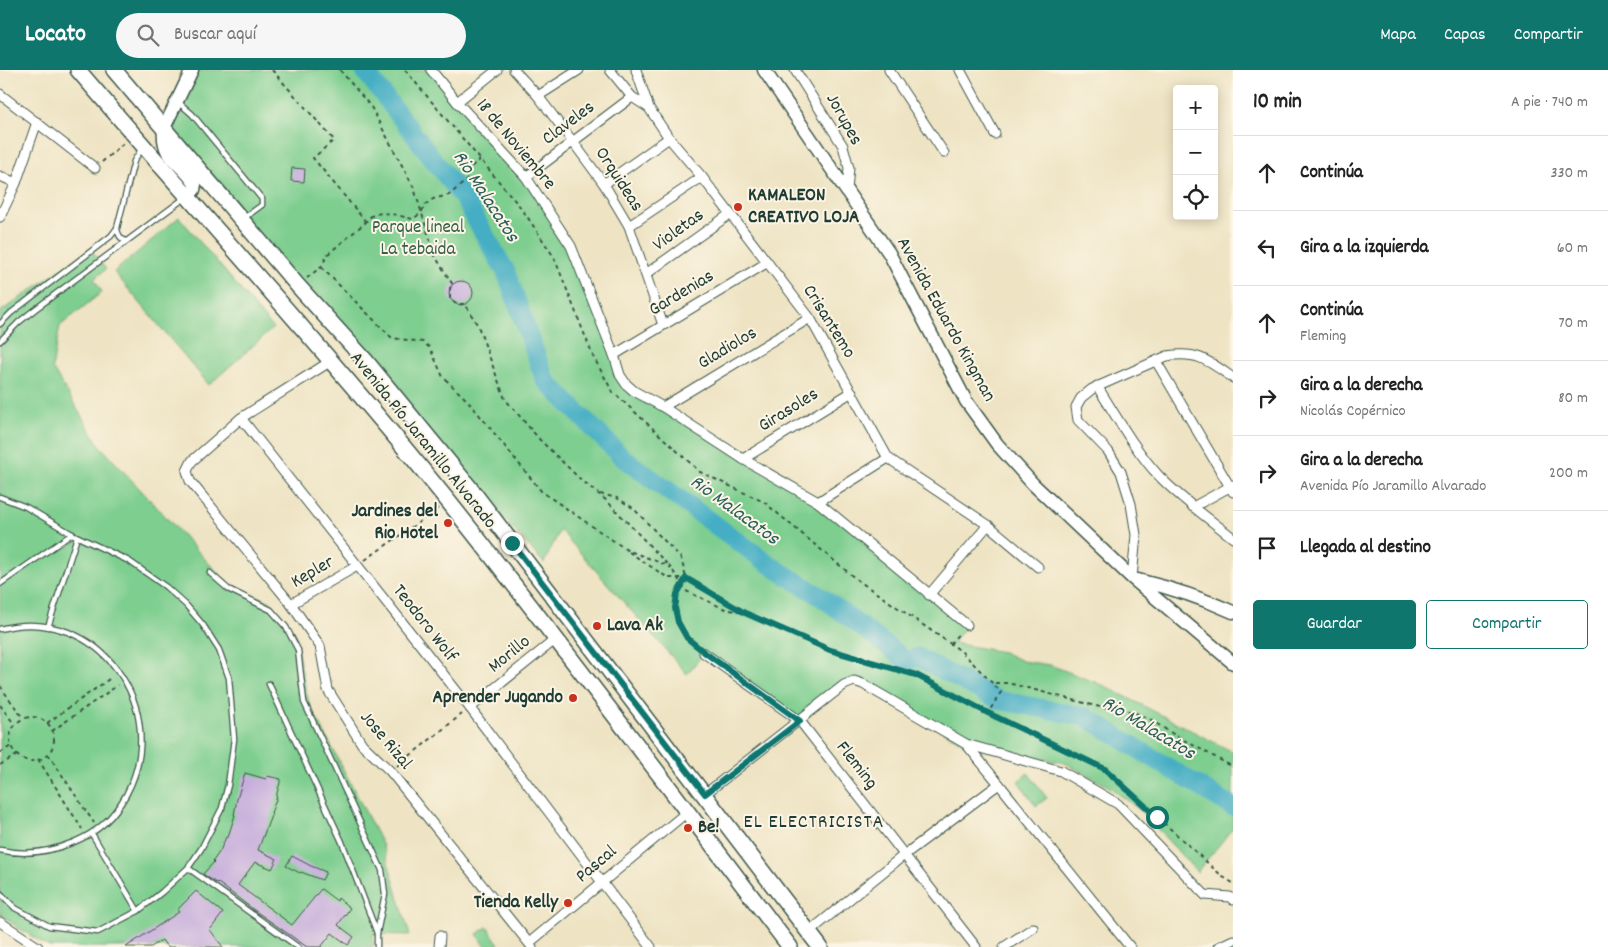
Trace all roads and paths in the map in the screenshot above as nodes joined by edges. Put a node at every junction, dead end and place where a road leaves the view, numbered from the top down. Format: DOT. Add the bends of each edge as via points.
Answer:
graph roads {
  1 [pos="78,70"];
  2 [pos="114,70"];
  3 [pos="192,70"];
  4 [pos="272,70"];
  5 [pos="340,70"];
  6 [pos="431,70"];
  7 [pos="497,70"];
  8 [pos="514,70"];
  9 [pos="578,70"];
  10 [pos="610,70"];
  11 [pos="636,70"];
  12 [pos="764,70"];
  13 [pos="795,70"];
  14 [pos="889,70"];
  15 [pos="960,70"];
  16 [pos="0,94"];
  17 [pos="538,96"];
  18 [pos="632,97"];
  19 [pos="177,101"];
  20 [pos="457,102"];
  21 [pos="649,108"];
  22 [pos="37,122"];
  23 [pos="164,128"];
  24 [pos="133,134"];
  25 [pos="994,134"];
  26 [pos="670,138"];
  27 [pos="573,142"];
  28 [pos="143,147"];
  29 [pos="944,153"];
  30 [pos="480,159"];
  31 [pos="94,168"];
  32 [pos="0,176"];
  33 [pos="526,177"];
  34 [pos="702,177"];
  35 [pos="16,183"];
  36 [pos="604,184"];
  37 [pos="847,190"];
  38 [pos="187,196"];
  39 [pos="421,212"];
  40 [pos="730,214"];
  41 [pos="0,217"];
  42 [pos="241,220"];
  43 [pos="366,222"];
  44 [pos="629,226"];
  45 [pos="117,228"];
  46 [pos="125,241"];
  47 [pos="768,262"];
  48 [pos="321,267"];
  49 [pos="646,274"];
  50 [pos="298,286"];
  51 [pos="810,318"];
  52 [pos="0,324"];
  53 [pos="663,325"];
  54 [pos="0,341"];
  55 [pos="614,355"];
  56 [pos="331,361"];
  57 [pos="1156,361"];
  58 [pos="1233,378"];
  59 [pos="1097,386"];
  60 [pos="852,392"];
  61 [pos="662,407"];
  62 [pos="241,418"];
  63 [pos="888,458"];
  64 [pos="743,459"];
  65 [pos="1232,488"];
  66 [pos="597,493"];
  67 [pos="0,496"];
  68 [pos="448,501"];
  69 [pos="818,502"];
  70 [pos="1193,507"];
  71 [pos="988,525"];
  72 [pos="72,534"];
  73 [pos="77,536"];
  74 [pos="1233,538"];
  75 [pos="627,550"];
  76 [pos="357,566"];
  77 [pos="669,566"];
  78 [pos="1038,567"];
  79 [pos="210,574"];
  80 [pos="686,578"];
  81 [pos="1134,579"];
  82 [pos="0,584"];
  83 [pos="929,595"];
  84 [pos="291,604"];
  85 [pos="1233,612"];
  86 [pos="745,613"];
  87 [pos="967,625"];
  88 [pos="48,627"];
  89 [pos="0,629"];
  90 [pos="556,639"];
  91 [pos="950,644"];
  92 [pos="704,652"];
  93 [pos="1233,663"];
  94 [pos="120,672"];
  95 [pos="125,680"];
  96 [pos="995,683"];
  97 [pos="269,684"];
  98 [pos="0,686"];
  99 [pos="1001,692"];
  100 [pos="0,705"];
  101 [pos="470,708"];
  102 [pos="988,713"];
  103 [pos="23,719"];
  104 [pos="800,721"];
  105 [pos="47,723"];
  106 [pos="15,725"];
  107 [pos="52,731"];
  108 [pos="966,744"];
  109 [pos="11,746"];
  110 [pos="0,753"];
  111 [pos="48,753"];
  112 [pos="17,755"];
  113 [pos="38,759"];
  114 [pos="0,765"];
  115 [pos="1233,767"];
  116 [pos="390,771"];
  117 [pos="999,784"];
  118 [pos="705,794"];
  119 [pos="687,812"];
  120 [pos="98,830"];
  121 [pos="89,835"];
  122 [pos="0,850"];
  123 [pos="904,856"];
  124 [pos="188,868"];
  125 [pos="601,882"];
  126 [pos="1233,883"];
  127 [pos="0,892"];
  128 [pos="1233,900"];
  129 [pos="138,911"];
  130 [pos="0,922"];
  131 [pos="1033,928"];
  132 [pos="377,932"];
  133 [pos="809,932"];
  134 [pos="440,936"];
  135 [pos="1233,940"];
  136 [pos="530,945"];
  137 [pos="38,947"];
  138 [pos="298,947"];
  139 [pos="377,947"];
  140 [pos="440,947"];
  141 [pos="651,947"];
  142 [pos="790,947"];
  143 [pos="820,947"];
  144 [pos="976,947"];
  145 [pos="1004,947"];
  146 [pos="1130,947"];
  147 [pos="1218,947"];
  1 -- 24 [label="main road, Avenida Pío Jaramillo Alvarado"];
  2 -- 23 [label="main road, Avenida Pío Jaramillo Alvarado"];
  3 -- 19 [label="main road"];
  4 -- 43 [label="path" via="334,140 314,158"];
  5 -- 39 [label="path" via="371,107 414,188"];
  6 -- 20 [label="street, 18 de Noviembre"];
  7 -- 20 [label="street"];
  8 -- 17 [label="street, Orquideas"];
  9 -- 17 [label="street"];
  10 -- 18 [label="street, Crisantemo"];
  11 -- 21 [label="street"];
  12 -- 37 [label="main road, Avenida Eduardo Kingman"];
  13 -- 37 [label="street, Jorupes" via="843,146 849,168"];
  14 -- 29 [label="street"];
  15 -- 25 [label="street"];
  16 -- 22 [label="street"];
  17 -- 27 [label="street, Orquideas"];
  18 -- 21 [label="street, Crisantemo"];
  18 -- 27 [label="street, Claveles"];
  19 -- 23 [label="main road"];
  19 -- 42 [label="lane" via="192,114 262,199 262,205"];
  20 -- 33 [label="street, 18 de Noviembre"];
  21 -- 26 [label="street, Crisantemo"];
  22 -- 31 [label="street"];
  22 -- 35 [label="street"];
  23 -- 38 [label="main road" via="167,154 195,184"];
  23 -- 42 [label="main road, Avenida Pío Jaramillo Alvarado"];
  24 -- 28 [label="main road, Avenida Pío Jaramillo Alvarado"];
  24 -- 31 [label="path"];
  26 -- 34 [label="street, Crisantemo"];
  26 -- 36 [label="street"];
  27 -- 33 [label="street, Claveles"];
  27 -- 36 [label="street, Orquideas"];
  28 -- 38 [label="main road, Avenida Pío Jaramillo Alvarado"];
  28 -- 45 [label="lane" via="134,161"];
  30 -- 39 [label="path" via="472,166 467,180 448,195 425,205"];
  32 -- 35 [label="street"];
  33 -- 55 [label="street, 18 de Noviembre" via="571,246"];
  34 -- 40 [label="street, Crisantemo"];
  34 -- 44 [label="street"];
  35 -- 41 [label="street"];
  36 -- 44 [label="street, Orquideas"];
  37 -- 81 [label="main road, Avenida Eduardo Kingman" via="889,253 966,401 982,424 1033,484"];
  38 -- 46 [label="lane"];
  38 -- 56 [label="main road, Avenida Pío Jaramillo Alvarado"];
  39 -- 43 [label="path" via="413,219 381,212"];
  39 -- 66 [label="path" via="435,256 454,285 450,288 450,298 456,304 466,304 478,326 505,399 540,440"];
  40 -- 47 [label="street, Crisantemo"];
  40 -- 49 [label="street, Violetas"];
  42 -- 50 [label="main road, Avenida Pío Jaramillo Alvarado"];
  43 -- 48 [label="path" via="328,254"];
  44 -- 49 [label="street, Orquideas"];
  45 -- 46 [label="lane"];
  45 -- 52 [label="lane" via="103,244 10,313"];
  46 -- 54 [label="lane" via="26,316"];
  47 -- 51 [label="street, Crisantemo"];
  47 -- 53 [label="street, Gardenias"];
  48 -- 50 [label="path"];
  48 -- 75 [label="path" via="392,338 423,342 430,348 444,377 468,401 542,492"];
  49 -- 53 [label="street, Orquideas"];
  50 -- 118 [label="main road, Avenida Pío Jaramillo Alvarado" via="365,360 470,488"];
  51 -- 60 [label="street, Crisantemo"];
  51 -- 61 [label="street, Gladiolos"];
  53 -- 55 [label="street, Gardenias"];
  55 -- 61 [label="street, 18 de Noviembre" via="626,384"];
  56 -- 62 [label="street"];
  56 -- 68 [label="main road, Avenida Pío Jaramillo Alvarado"];
  57 -- 58 [label="street" via="1167,356 1190,354 1204,358"];
  57 -- 59 [label="street"];
  57 -- 65 [label="street"];
  59 -- 70 [label="street" via="1158,475"];
  59 -- 81 [label="street" via="1081,398 1076,407 1078,420 1108,451 1121,472 1136,535"];
  60 -- 63 [label="street, Crisantemo"];
  60 -- 64 [label="street, Girasoles"];
  61 -- 64 [label="street, 18 de Noviembre"];
  62 -- 76 [label="street, Teodoro Wolf"];
  62 -- 84 [label="street, Jose Rizal" via="192,460 187,471 190,481"];
  63 -- 69 [label="street"];
  63 -- 71 [label="street, Crisantemo"];
  64 -- 69 [label="street, 18 de Noviembre"];
  65 -- 70 [label="street"];
  66 -- 77 [label="path"];
  66 -- 80 [label="path" via="617,498 633,508 681,558"];
  67 -- 72 [label="lane"];
  68 -- 76 [label="path, Kepler"];
  68 -- 90 [label="main road, Avenida Pío Jaramillo Alvarado"];
  69 -- 83 [label="street, 18 de Noviembre"];
  70 -- 74 [label="street"];
  71 -- 78 [label="street, Crisantemo"];
  71 -- 83 [label="street"];
  72 -- 73 [label="lane"];
  72 -- 82 [label="lane"];
  73 -- 88 [label="lane"];
  73 -- 124 [label="lane" via="135,565 186,605 219,650 229,678 234,740 228,785 222,808"];
  75 -- 77 [label="path"];
  75 -- 80 [label="path" via="668,578"];
  76 -- 84 [label="street, Kepler"];
  76 -- 101 [label="street, Teodoro Wolf"];
  77 -- 86 [label="path, bridge" via="686,591"];
  79 -- 132 [label="lane" via="228,589 271,610 286,626 298,650 304,702 382,870 385,894"];
  80 -- 86 [label="path"];
  80 -- 92 [label="path" via="677,594 678,622 687,638"];
  81 -- 85 [label="main road" via="1176,589"];
  81 -- 93 [label="main road, Avenida Eduardo Kingman"];
  83 -- 87 [label="street, 18 de Noviembre"];
  84 -- 116 [label="street, Jose Rizal" via="320,646 328,690 362,744"];
  86 -- 102 [label="path" via="830,650 916,675"];
  87 -- 91 [label="path"];
  88 -- 89 [label="lane" via="28,625"];
  88 -- 94 [label="lane" via="65,631 88,643"];
  90 -- 101 [label="street, Morillo"];
  90 -- 119 [label="main road, Avenida Pío Jaramillo Alvarado"];
  92 -- 104 [label="street, Fleming"];
  94 -- 95 [label="lane"];
  94 -- 105 [label="path"];
  95 -- 107 [label="path"];
  95 -- 120 [label="lane" via="133,696 141,732 138,768 123,801"];
  96 -- 115 [label="path" via="1008,683 1100,707 1130,711"];
  97 -- 132 [label="lane" via="342,842"];
  98 -- 103 [label="path"];
  99 -- 102 [label="path"];
  100 -- 106 [label="path"];
  101 -- 116 [label="path"];
  101 -- 125 [label="street, Teodoro Wolf"];
  102 -- 126 [label="path" via="1105,769"];
  103 -- 105 [label="path" via="36,718"];
  103 -- 106 [label="path"];
  104 -- 108 [label="street" via="844,685 854,681"];
  104 -- 118 [label="street"];
  104 -- 123 [label="street, Fleming"];
  105 -- 107 [label="path"];
  106 -- 109 [label="path"];
  107 -- 111 [label="path" via="53,743"];
  108 -- 117 [label="street"];
  108 -- 128 [label="street" via="1062,771 1118,804 1205,895"];
  109 -- 110 [label="path"];
  109 -- 112 [label="path"];
  111 -- 113 [label="path"];
  111 -- 120 [label="path"];
  112 -- 113 [label="path" via="27,760"];
  112 -- 114 [label="path"];
  113 -- 121 [label="path"];
  116 -- 136 [label="street, Jose Rizal"];
  117 -- 123 [label="street"];
  117 -- 146 [label="street"];
  118 -- 133 [label="main road, Avenida Pío Jaramillo Alvarado"];
  119 -- 125 [label="street, Pascal"];
  119 -- 142 [label="main road, Avenida Pío Jaramillo Alvarado"];
  120 -- 121 [label="lane"];
  121 -- 122 [label="lane" via="58,848 35,853"];
  121 -- 129 [label="lane"];
  123 -- 133 [label="street"];
  123 -- 144 [label="street, Fleming"];
  124 -- 129 [label="lane"];
  124 -- 138 [label="lane"];
  125 -- 136 [label="street, Pascal"];
  125 -- 141 [label="street, Teodoro Wolf"];
  127 -- 129 [label="lane" via="16,908 48,926 98,932"];
  130 -- 137 [label="street"];
  131 -- 145 [label="street"];
  132 -- 139 [label="lane"];
  133 -- 143 [label="main road, Avenida Pío Jaramillo Alvarado"];
  134 -- 140 [label="street"];
  135 -- 147 [label="street"];
}
